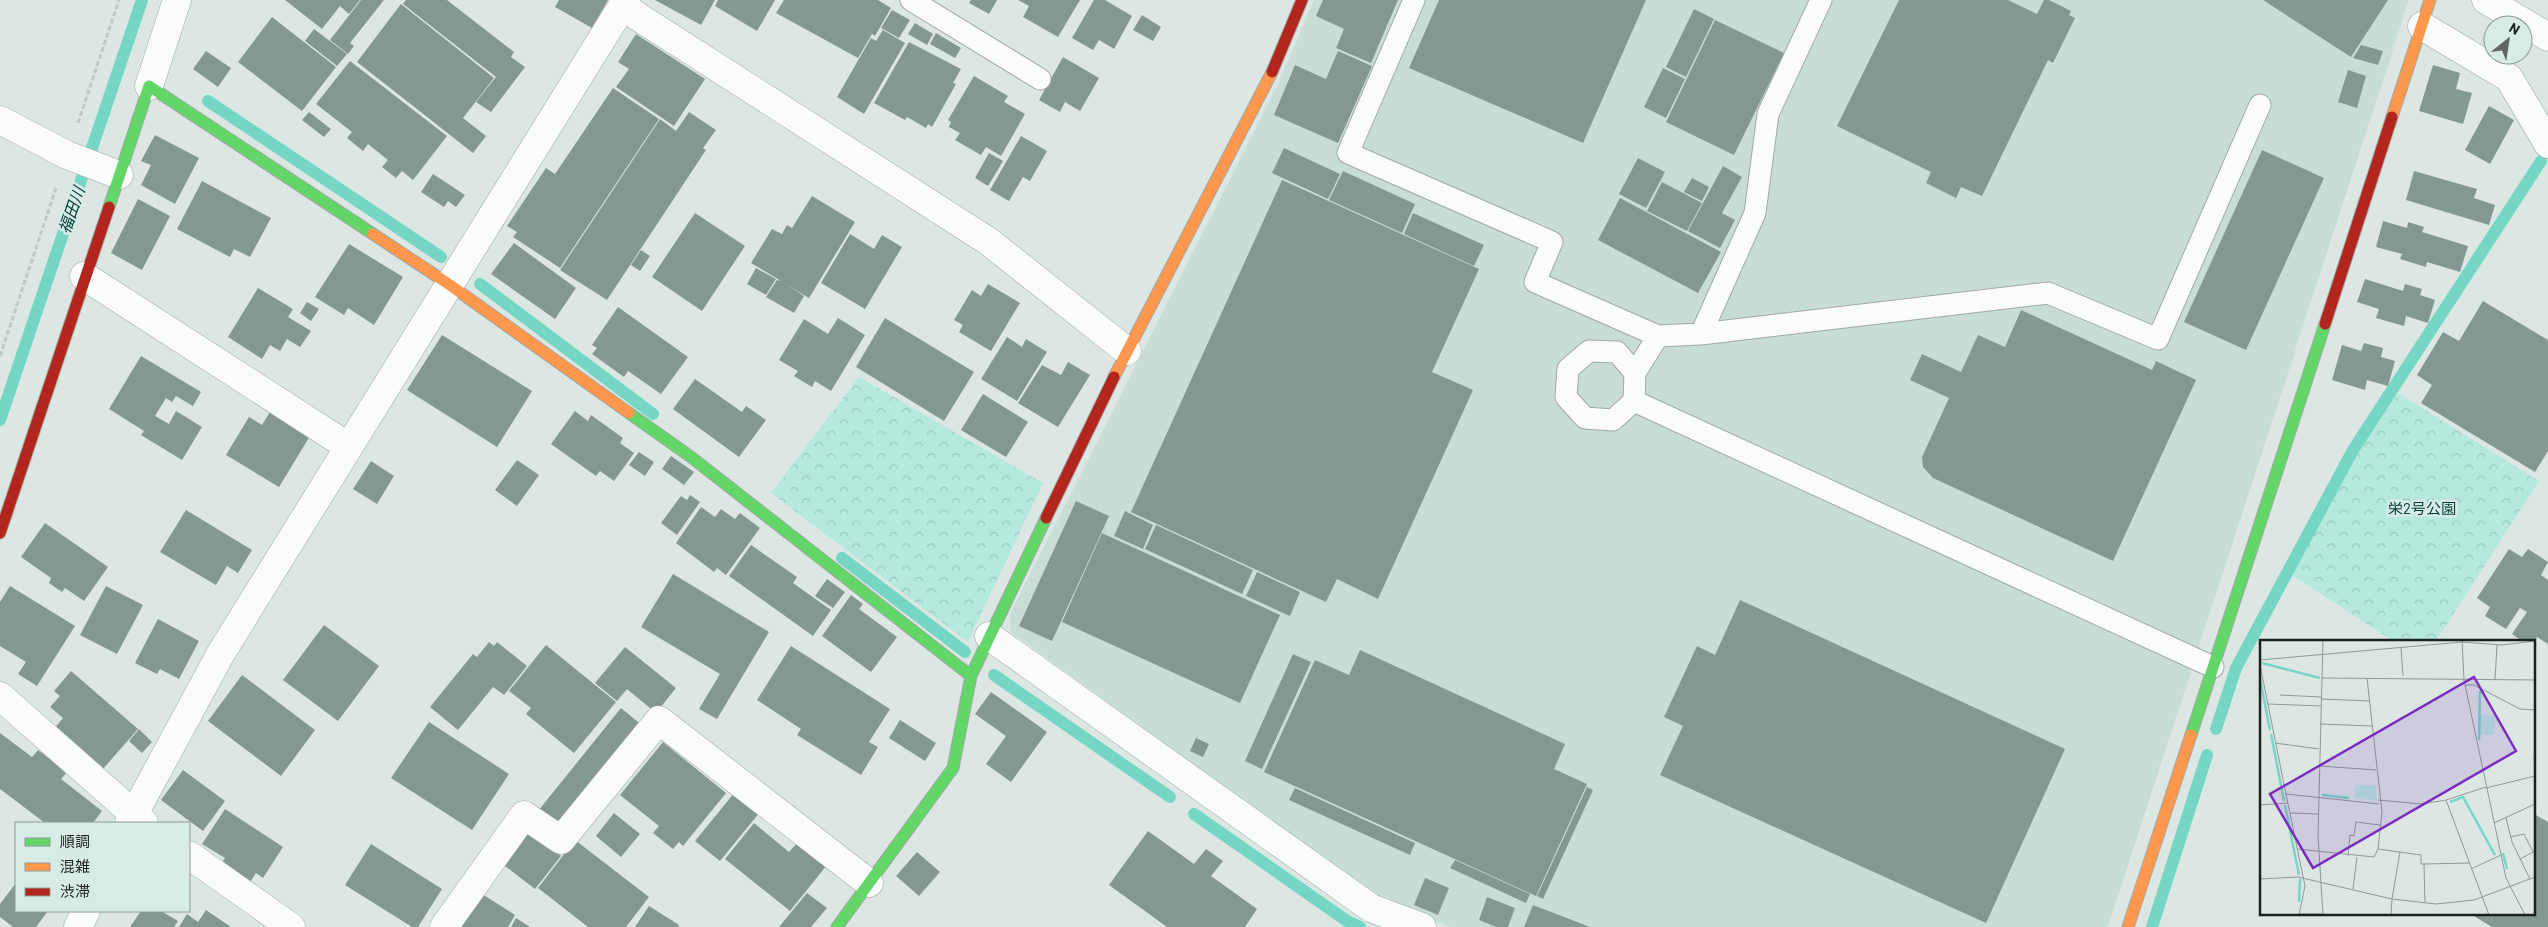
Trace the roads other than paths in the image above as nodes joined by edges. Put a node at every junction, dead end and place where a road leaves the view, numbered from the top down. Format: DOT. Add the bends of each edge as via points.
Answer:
graph roads {
  1 [pos="177,0"];
  2 [pos="911,0"];
  3 [pos="1302,0"];
  4 [pos="1414,0"];
  5 [pos="1821,0"];
  6 [pos="2430,0"];
  7 [pos="2486,0"];
  8 [pos="625,3"];
  9 [pos="2422,26"];
  10 [pos="2548,37"];
  11 [pos="1040,79"];
  12 [pos="149,86"];
  13 [pos="2260,105"];
  14 [pos="0,120"];
  15 [pos="2548,144"];
  16 [pos="114,174"];
  17 [pos="84,276"];
  18 [pos="450,285"];
  19 [pos="1701,334"];
  20 [pos="1658,336"];
  21 [pos="1127,351"];
  22 [pos="1635,373"];
  23 [pos="1634,401"];
  24 [pos="349,446"];
  25 [pos="0,533"];
  26 [pos="989,636"];
  27 [pos="2213,667"];
  28 [pos="971,676"];
  29 [pos="0,696"];
  30 [pos="135,821"];
  31 [pos="190,856"];
  32 [pos="869,883"];
  33 [pos="86,912"];
  34 [pos="78,927"];
  35 [pos="291,927"];
  36 [pos="444,927"];
  37 [pos="837,927"];
  38 [pos="1422,927"];
  39 [pos="2128,927"];
  1 -- 12 [label="street"];
  2 -- 11 [label="lane"];
  3 -- 21 [label="street" via="1269,79"];
  4 -- 20 [label="lane" via="1348,152 1552,242 1535,282"];
  5 -- 19 [label="lane" via="1768,114 1755,213"];
  6 -- 9 [label="street"];
  7 -- 10 [label="street"];
  8 -- 18 [label="street"];
  8 -- 21 [label="street" via="988,241"];
  9 -- 15 [label="street" via="2508,78"];
  9 -- 27 [label="street"];
  12 -- 16 [label="street"];
  12 -- 18 [label="street"];
  13 -- 19 [label="lane" via="2158,339 2048,293"];
  14 -- 16 [label="street"];
  16 -- 17 [label="street"];
  17 -- 24 [label="street"];
  17 -- 25 [label="street"];
  18 -- 24 [label="street"];
  18 -- 28 [label="street" via="691,457"];
  19 -- 20 [label="lane"];
  20 -- 22 [label="lane"];
  21 -- 26 [label="street"];
  22 -- 23 [label="lane"];
  22 -- 23 [label="lane" via="1617,352 1589,351 1568,369 1566,397 1585,418 1613,420"];
  23 -- 27 [label="lane"];
  24 -- 30 [label="street" via="221,653"];
  26 -- 28 [label="street"];
  26 -- 38 [label="street" via="1372,908"];
  27 -- 39 [label="street"];
  28 -- 32 [label="street" via="952,768"];
  29 -- 30 [label="street"];
  31 -- 35 [label="street"];
  32 -- 36 [label="street" via="659,720 560,840 524,815"];
  32 -- 37 [label="street"];
  33 -- 34 [label="street"];
}
